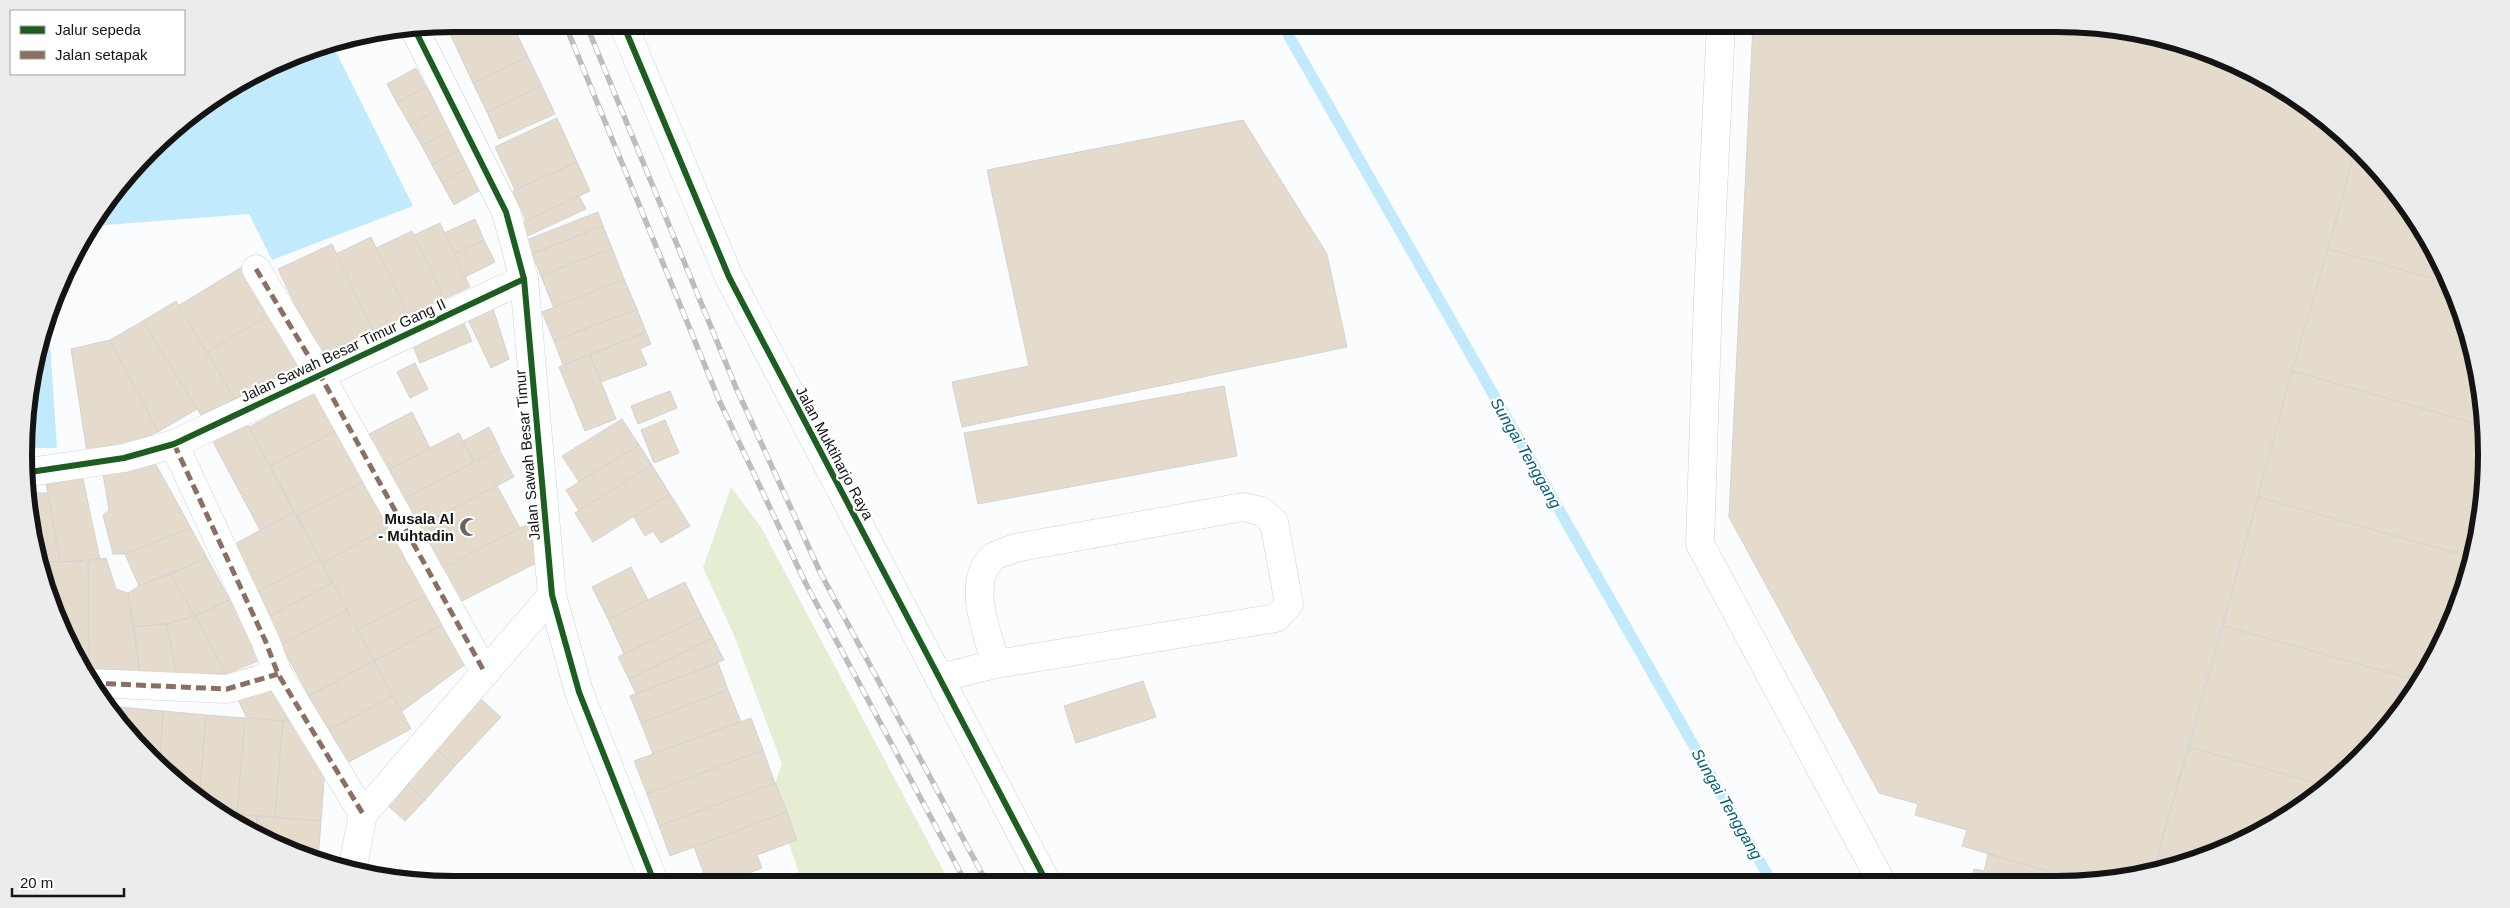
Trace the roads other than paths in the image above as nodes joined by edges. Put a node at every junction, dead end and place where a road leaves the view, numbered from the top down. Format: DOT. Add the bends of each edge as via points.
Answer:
graph roads {
  1 [pos="626,32"];
  2 [pos="1720,32"];
  3 [pos="417,34"];
  4 [pos="256,269"];
  5 [pos="524,279"];
  6 [pos="320,375"];
  7 [pos="174,444"];
  8 [pos="33,472"];
  9 [pos="552,595"];
  10 [pos="996,664"];
  11 [pos="485,673"];
  12 [pos="278,674"];
  13 [pos="939,678"];
  14 [pos="102,684"];
  15 [pos="363,814"];
  16 [pos="354,863"];
  17 [pos="652,876"];
  18 [pos="1043,876"];
  19 [pos="1875,876"];
  1 -- 13 [label="street, Jalan Muktiharjo Raya" via="729,277"];
  2 -- 19 [label="street" via="1700,544"];
  3 -- 5 [label="street, Jalan Sawah Besar Timur" via="506,212"];
  4 -- 6 [label="street"];
  5 -- 6 [label="street, Jalan Sawah Besar Timur Gang II"];
  5 -- 9 [label="street, Jalan Sawah Besar Timur"];
  6 -- 7 [label="street, Jalan Sawah Besar Timur Gang II"];
  6 -- 11 [label="street, Jalan Sawah Besar Timur Gang II"];
  7 -- 8 [label="street, Jalan Sawah Besar Timur Gang II" via="124,458"];
  7 -- 12 [label="street"];
  9 -- 11 [label="street"];
  9 -- 17 [label="street, Jalan Sawah Besar Timur" via="578,692"];
  10 -- 10 [label="street" via="1276,618 1289,604 1274,522 1261,511 1243,507 1014,548 994,558 982,575 979,602"];
  10 -- 13 [label="street"];
  11 -- 15 [label="street"];
  12 -- 14 [label="street" via="227,689"];
  12 -- 15 [label="street"];
  13 -- 18 [label="street, Jalan Muktiharjo Raya"];
  15 -- 16 [label="street"];
}
